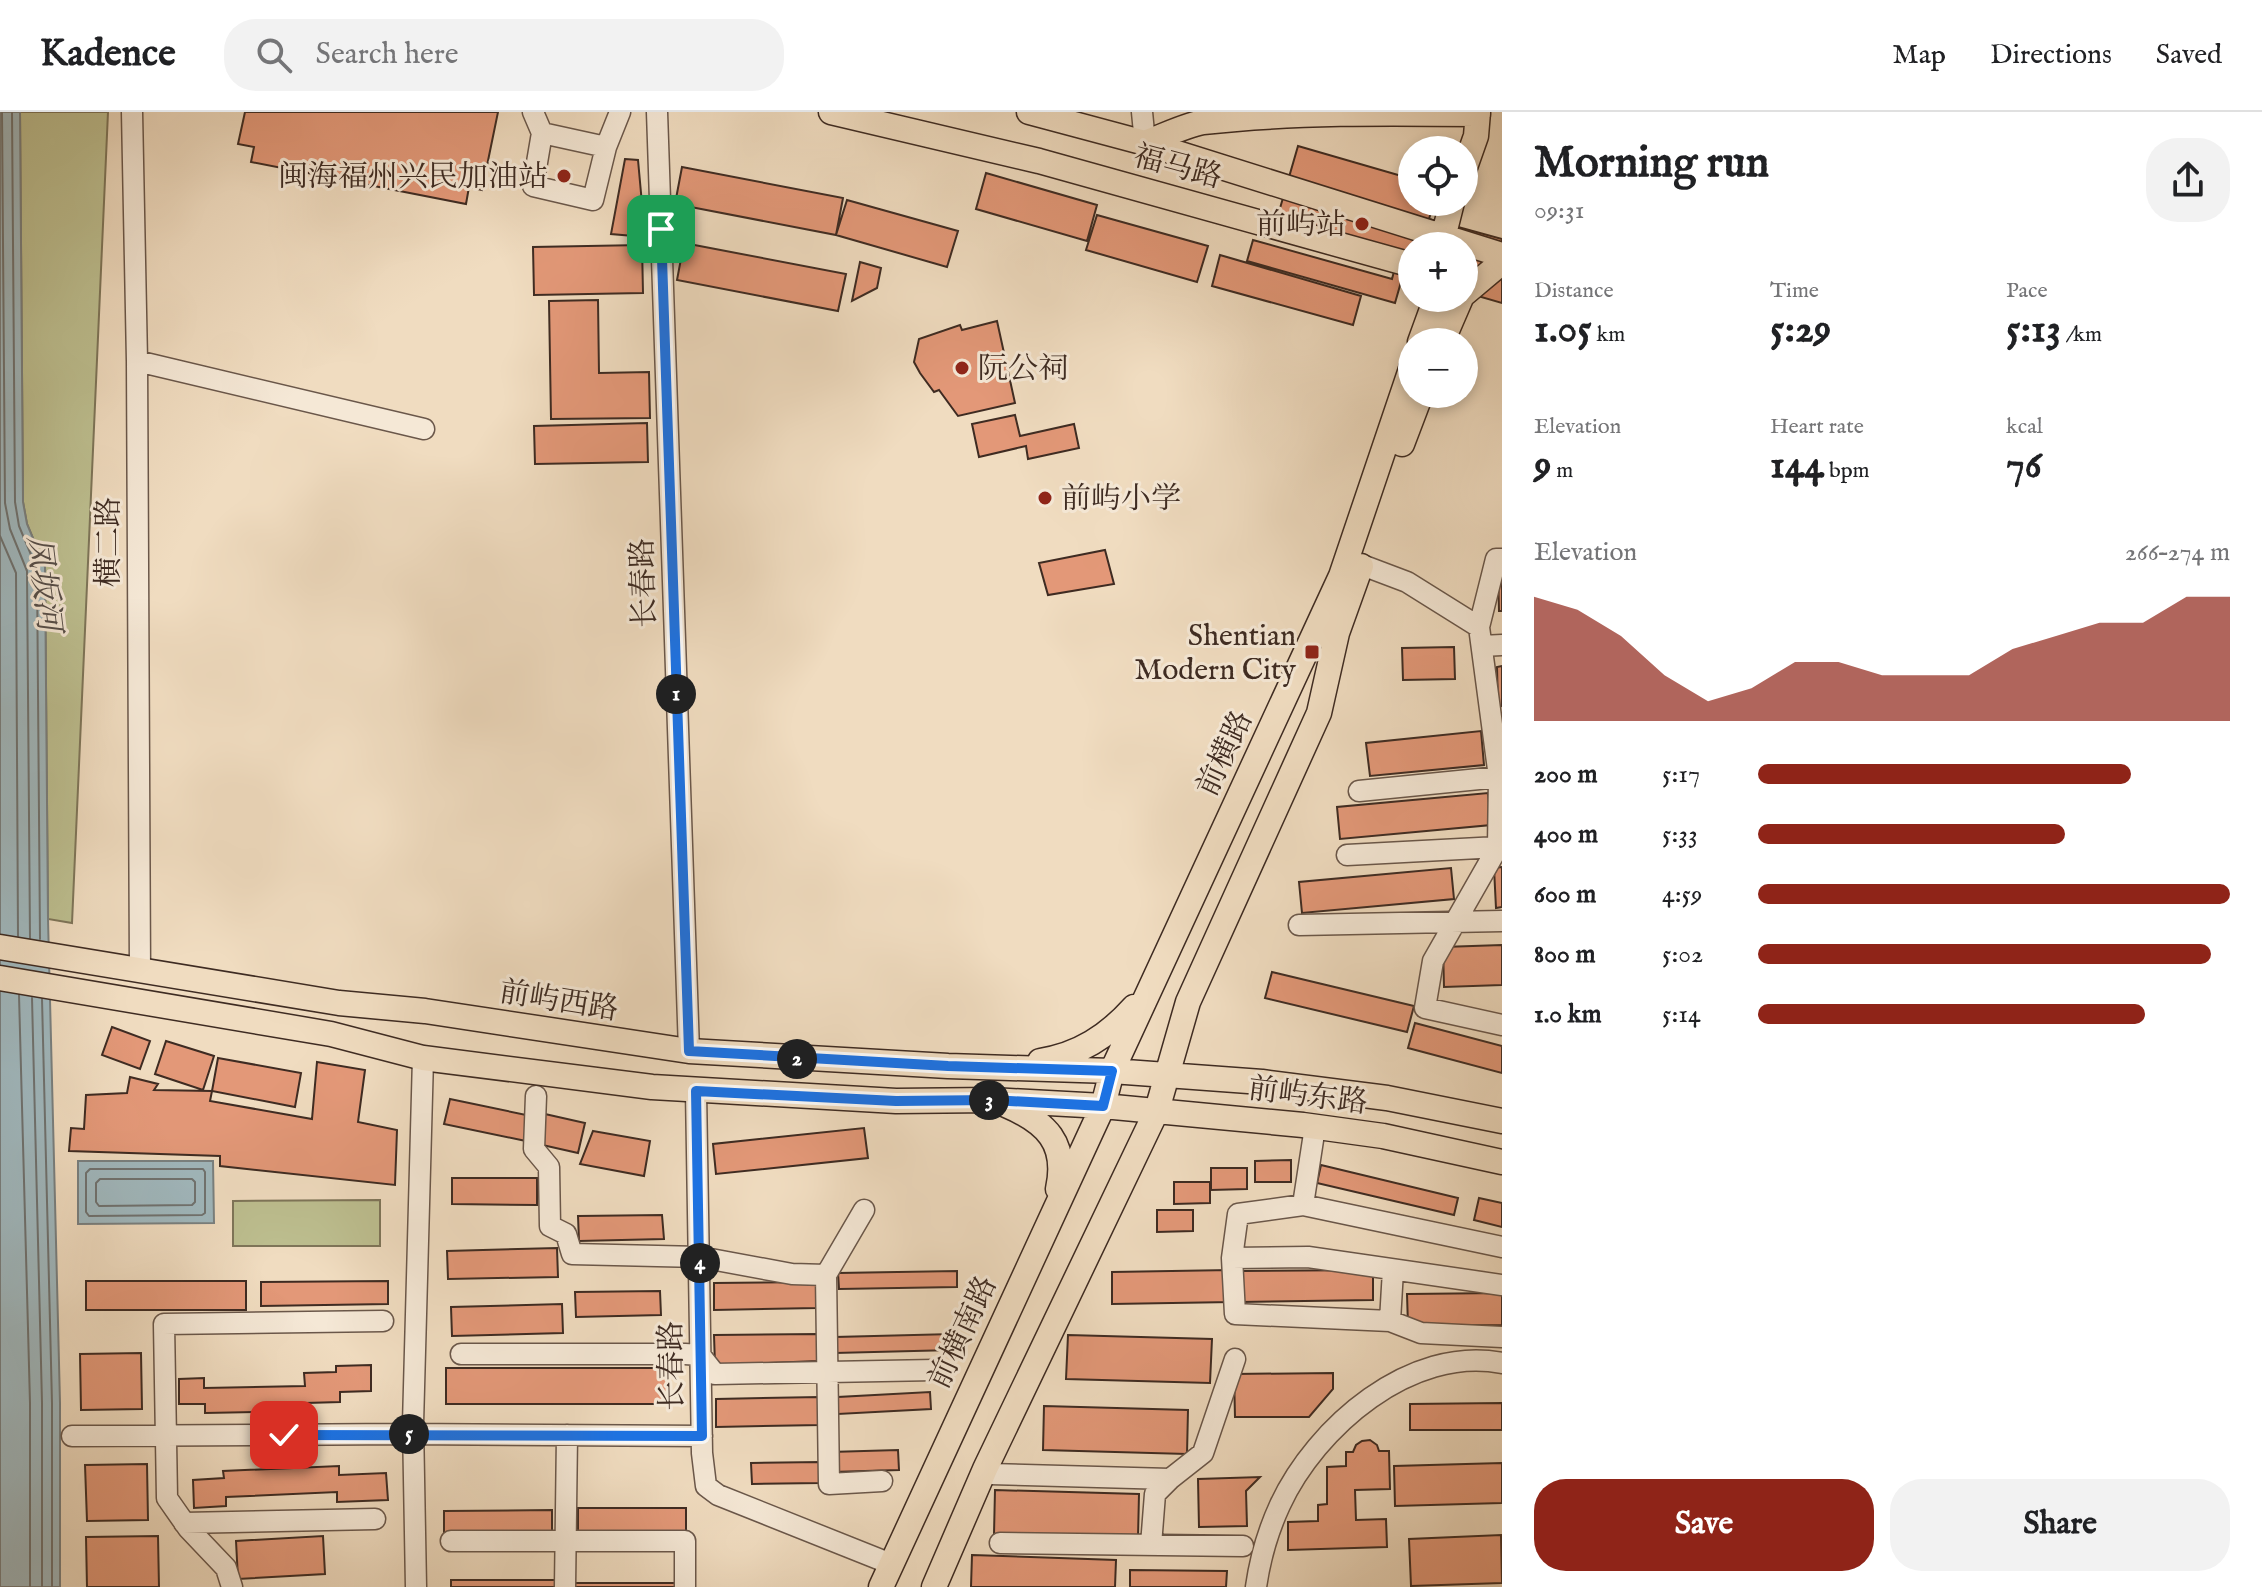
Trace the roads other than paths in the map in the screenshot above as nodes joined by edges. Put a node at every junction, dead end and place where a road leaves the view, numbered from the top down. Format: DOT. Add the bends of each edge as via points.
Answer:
graph roads {
  1 [pos="132,112"];
  2 [pos="533,112"];
  3 [pos="620,112"];
  4 [pos="657,112"];
  5 [pos="831,112"];
  6 [pos="1029,112"];
  7 [pos="1142,112"];
  8 [pos="1478,113"];
  9 [pos="542,133"];
  10 [pos="1476,136"];
  11 [pos="1145,143"];
  12 [pos="606,147"];
  13 [pos="1415,232"];
  14 [pos="1478,249"];
  15 [pos="1502,255"];
  16 [pos="1398,261"];
  17 [pos="1502,262"];
  18 [pos="1478,285"];
  19 [pos="137,361"];
  20 [pos="1398,407"];
  21 [pos="1416,408"];
  22 [pos="424,429"];
  23 [pos="1502,559"];
  24 [pos="1362,565"];
  25 [pos="1488,639"];
  26 [pos="1498,747"];
  27 [pos="1499,777"];
  28 [pos="1359,791"];
  29 [pos="1500,847"];
  30 [pos="1347,855"];
  31 [pos="1456,921"];
  32 [pos="1502,921"];
  33 [pos="1299,925"];
  34 [pos="0,947"];
  35 [pos="140,971"];
  36 [pos="0,978"];
  37 [pos="1149,990"];
  38 [pos="1502,1025"];
  39 [pos="689,1051"];
  40 [pos="423,1058"];
  41 [pos="948,1066"];
  42 [pos="1112,1071"];
  43 [pos="1168,1074"];
  44 [pos="696,1091"];
  45 [pos="536,1096"];
  46 [pos="992,1100"];
  47 [pos="1103,1106"];
  48 [pos="1157,1110"];
  49 [pos="1502,1121"];
  50 [pos="1315,1127"];
  51 [pos="1502,1162"];
  52 [pos="1303,1205"];
  53 [pos="1055,1206"];
  54 [pos="864,1210"];
  55 [pos="1502,1247"];
  56 [pos="700,1257"];
  57 [pos="1232,1258"];
  58 [pos="1393,1270"];
  59 [pos="826,1275"];
  60 [pos="1502,1285"];
  61 [pos="383,1321"];
  62 [pos="1390,1321"];
  63 [pos="1502,1337"];
  64 [pos="461,1354"];
  65 [pos="700,1355"];
  66 [pos="1235,1359"];
  67 [pos="1502,1363"];
  68 [pos="935,1370"];
  69 [pos="829,1372"];
  70 [pos="414,1434"];
  71 [pos="567,1435"];
  72 [pos="72,1436"];
  73 [pos="165,1436"];
  74 [pos="702,1436"];
  75 [pos="985,1469"];
  76 [pos="1170,1479"];
  77 [pos="882,1481"];
  78 [pos="375,1519"];
  79 [pos="184,1523"];
  80 [pos="451,1541"];
  81 [pos="566,1541"];
  82 [pos="1000,1543"];
  83 [pos="1151,1545"];
  84 [pos="1243,1546"];
  85 [pos="891,1564"];
  86 [pos="232,1587"];
  87 [pos="416,1587"];
  88 [pos="565,1587"];
  89 [pos="685,1587"];
  90 [pos="881,1587"];
  91 [pos="934,1587"];
  92 [pos="1256,1587"];
  1 -- 19 [label="street, 横二路"];
  2 -- 9 [label="street"];
  3 -- 12 [label="street"];
  4 -- 39 [label="street, 长春路"];
  5 -- 16 [label="main road, 福马路" via="1039,161"];
  6 -- 11 [label="main road, 福马路"];
  7 -- 11 [label="street"];
  8 -- 10 [label="main road"];
  8 -- 11 [label="main road" via="1257,115 1199,123"];
  9 -- 12 [label="street"];
  9 -- 12 [label="street" via="533,186 593,200"];
  11 -- 13 [label="main road, 福马路"];
  14 -- 15 [label="main road, 福马路"];
  17 -- 18 [label="main road"];
  19 -- 22 [label="street"];
  19 -- 35 [label="street, 横二路"];
  20 -- 37 [label="main road, 前横路" via="1341,576"];
  21 -- 24 [label="main road"];
  23 -- 25 [label="street" via="1496,559"];
  24 -- 25 [label="street" via="1407,582"];
  24 -- 43 [label="main road" via="1340,623 1319,713 1188,1002"];
  25 -- 26 [label="street"];
  26 -- 27 [label="street"];
  27 -- 28 [label="street"];
  27 -- 29 [label="street"];
  29 -- 30 [label="street"];
  29 -- 31 [label="street"];
  31 -- 32 [label="street"];
  31 -- 33 [label="street"];
  31 -- 38 [label="street" via="1433,961 1425,1008"];
  34 -- 35 [label="main road, 前屿西路"];
  35 -- 39 [label="main road, 前屿西路"];
  36 -- 40 [label="main road" via="331,1034"];
  37 -- 41 [label="main road" via="1103,1037 1056,1059"];
  37 -- 42 [label="main road, 前横路"];
  39 -- 41 [label="main road, 前屿西路"];
  40 -- 44 [label="main road"];
  40 -- 70 [label="street"];
  41 -- 42 [label="main road, 前屿西路"];
  42 -- 43 [label="main road, 前屿东路"];
  42 -- 47 [label="main road, 前横路"];
  43 -- 48 [label="main road"];
  43 -- 49 [label="main road, 前屿东路" via="1340,1091"];
  44 -- 46 [label="main road"];
  44 -- 56 [label="street, 长春路"];
  45 -- 56 [label="street" via="534,1149 549,1167 550,1226 566,1234 572,1254"];
  46 -- 47 [label="main road"];
  46 -- 53 [label="main road" via="1035,1120 1056,1144 1061,1162"];
  47 -- 48 [label="main road, 前屿东路"];
  47 -- 53 [label="main road, 前横南路"];
  48 -- 50 [label="main road, 前屿东路"];
  48 -- 75 [label="main road"];
  50 -- 51 [label="main road, 前屿东路"];
  50 -- 52 [label="street"];
  52 -- 55 [label="street"];
  52 -- 57 [label="street" via="1238,1214"];
  53 -- 85 [label="main road, 前横南路"];
  54 -- 59 [label="street"];
  56 -- 59 [label="street"];
  56 -- 65 [label="street, 长春路"];
  57 -- 58 [label="street" via="1308,1257"];
  57 -- 62 [label="street" via="1235,1314"];
  58 -- 60 [label="street"];
  58 -- 62 [label="street"];
  59 -- 69 [label="street"];
  61 -- 73 [label="street" via="164,1324"];
  62 -- 63 [label="street" via="1421,1333"];
  64 -- 65 [label="street"];
  65 -- 69 [label="street" via="715,1374"];
  65 -- 74 [label="street, 长春路"];
  66 -- 76 [label="street" via="1203,1453"];
  67 -- 92 [label="street" via="1485,1359 1430,1367 1379,1390 1339,1423 1281,1503 1261,1556"];
  68 -- 69 [label="street"];
  69 -- 77 [label="street" via="829,1484"];
  70 -- 71 [label="street"];
  70 -- 73 [label="street"];
  70 -- 87 [label="street"];
  71 -- 74 [label="street"];
  71 -- 81 [label="street"];
  72 -- 73 [label="street"];
  73 -- 79 [label="street" via="167,1498"];
  74 -- 85 [label="street, 长春路" via="703,1480 711,1491"];
  75 -- 76 [label="street" via="990,1474"];
  75 -- 91 [label="main road"];
  76 -- 83 [label="street" via="1155,1494"];
  78 -- 79 [label="street"];
  79 -- 86 [label="street" via="226,1568"];
  80 -- 81 [label="street"];
  81 -- 88 [label="street"];
  81 -- 89 [label="street" via="685,1541"];
  82 -- 83 [label="street"];
  83 -- 84 [label="street"];
  85 -- 90 [label="main road, 前横南路"];
}
